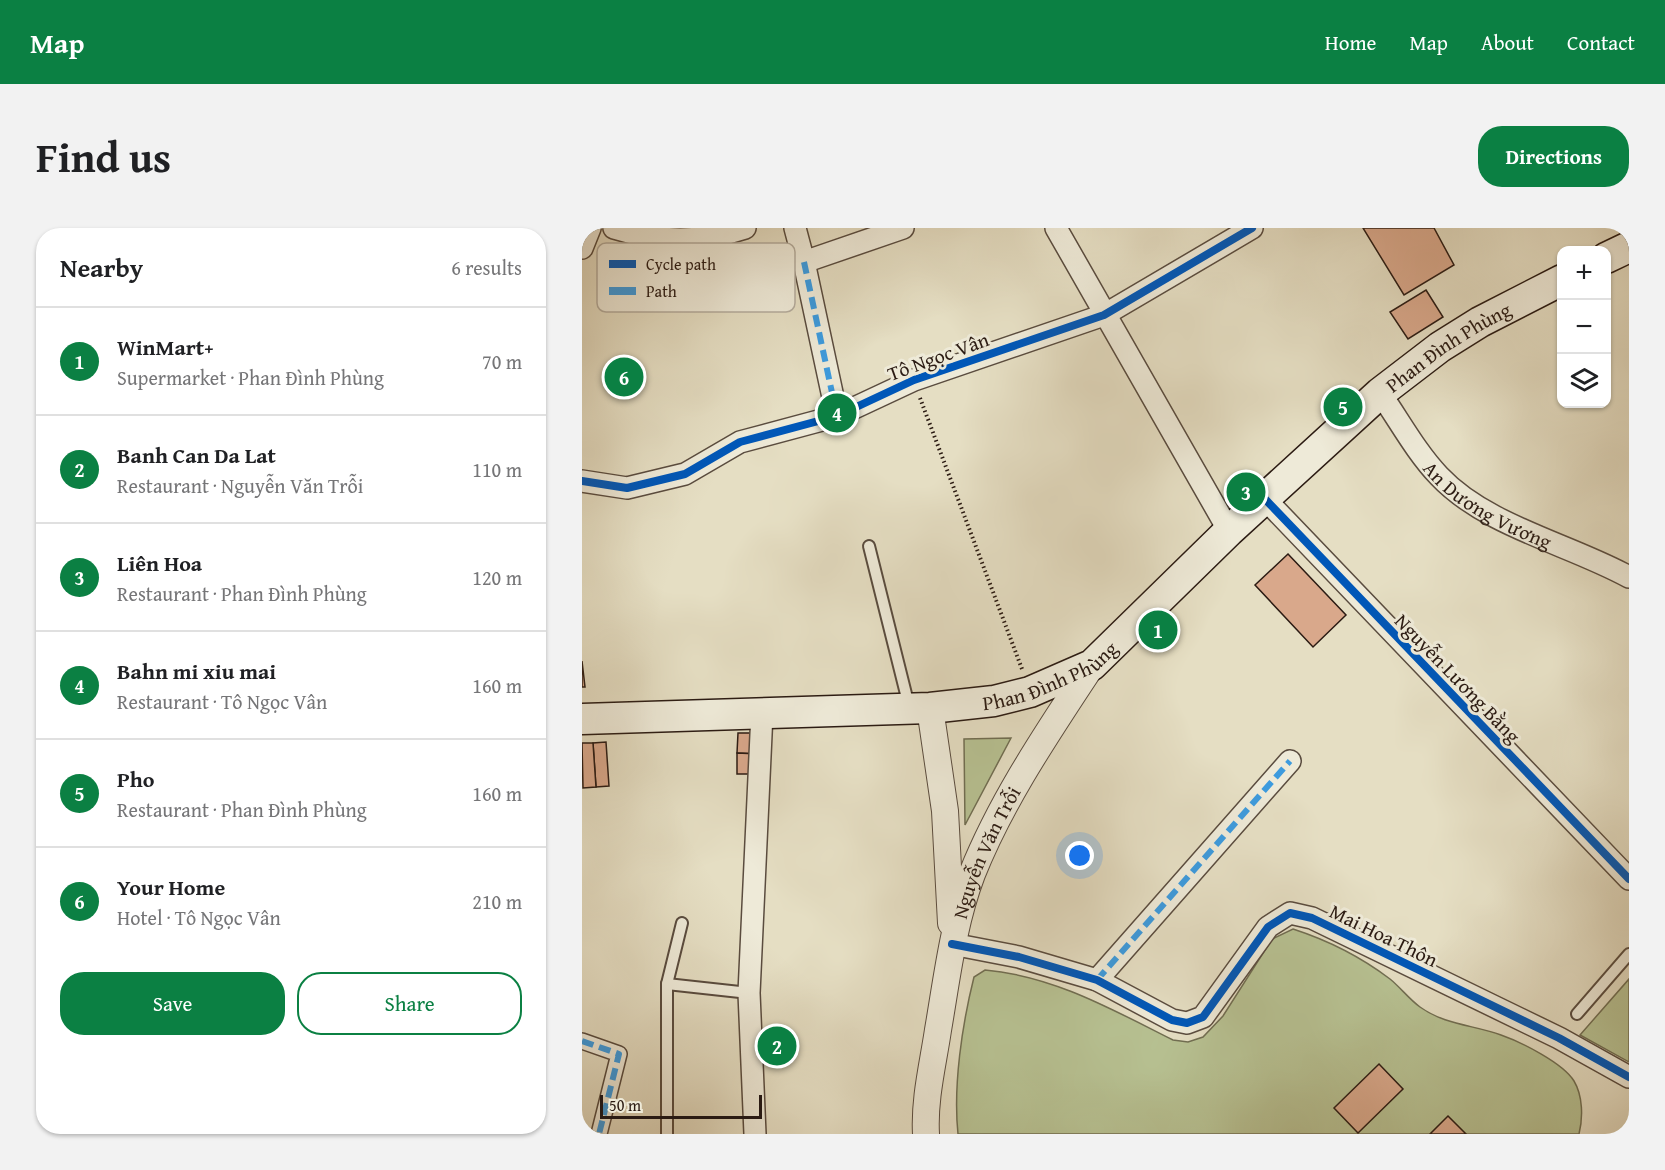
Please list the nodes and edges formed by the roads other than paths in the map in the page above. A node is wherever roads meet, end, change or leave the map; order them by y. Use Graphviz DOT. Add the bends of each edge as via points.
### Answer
graph roads {
  1 [pos="590,228"];
  2 [pos="614,228"];
  3 [pos="745,228"];
  4 [pos="795,228"];
  5 [pos="903,228"];
  6 [pos="1056,228"];
  7 [pos="1252,228"];
  8 [pos="1629,247"];
  9 [pos="582,248"];
  10 [pos="1611,256"];
  11 [pos="804,262"];
  12 [pos="1557,283"];
  13 [pos="1104,315"];
  14 [pos="1380,393"];
  15 [pos="837,416"];
  16 [pos="582,481"];
  17 [pos="1265,499"];
  18 [pos="1229,531"];
  19 [pos="869,546"];
  20 [pos="1629,577"];
  21 [pos="1092,665"];
  22 [pos="920,708"];
  23 [pos="762,713"];
  24 [pos="582,719"];
  25 [pos="1290,761"];
  26 [pos="1629,879"];
  27 [pos="682,923"];
  28 [pos="952,944"];
  29 [pos="1629,954"];
  30 [pos="1097,980"];
  31 [pos="667,984"];
  32 [pos="749,993"];
  33 [pos="1577,1014"];
  34 [pos="582,1041"];
  35 [pos="1629,1077"];
  36 [pos="599,1134"];
  37 [pos="668,1134"];
  38 [pos="755,1134"];
  39 [pos="926,1134"];
  1 -- 9 [label="street"];
  2 -- 3 [label="street" via="655,239 694,240"];
  4 -- 11 [label="street"];
  5 -- 11 [label="street"];
  6 -- 13 [label="street"];
  7 -- 13 [label="street, Tô Ngọc Vân"];
  8 -- 10 [label="main road"];
  11 -- 15 [label="street"];
  12 -- 14 [label="main road, Phan Đình Phùng" via="1480,322"];
  13 -- 15 [label="street, Tô Ngọc Vân" via="914,380"];
  13 -- 18 [label="street"];
  14 -- 17 [label="main road, Phan Đình Phùng"];
  14 -- 20 [label="street, An Dương Vương" via="1438,475 1458,493 1525,530"];
  15 -- 16 [label="street, Tô Ngọc Vân" via="740,442 685,474 627,489"];
  17 -- 18 [label="main road, Phan Đình Phùng"];
  17 -- 26 [label="street, Nguyễn Lương Bằng"];
  18 -- 21 [label="main road, Phan Đình Phùng"];
  19 -- 22 [label="lane"];
  21 -- 22 [label="main road, Phan Đình Phùng" via="1030,693"];
  21 -- 28 [label="street, Nguyễn Văn Trỗi" via="1035,752 990,834 972,876"];
  22 -- 23 [label="main road, Phan Đình Phùng"];
  22 -- 28 [label="street" via="945,811"];
  23 -- 24 [label="main road, Phan Đình Phùng"];
  23 -- 32 [label="street"];
  25 -- 30 [label="street"];
  27 -- 31 [label="lane"];
  28 -- 30 [label="street, Mai Hoa Thôn" via="1019,957"];
  28 -- 39 [label="street, Nguyễn Văn Trỗi" via="927,1100"];
  29 -- 33 [label="lane"];
  30 -- 35 [label="street, Mai Hoa Thôn" via="1172,1020 1187,1023 1203,1017 1268,927 1290,913 1312,918 1559,1038"];
  31 -- 32 [label="lane"];
  31 -- 37 [label="lane"];
  32 -- 38 [label="street"];
  34 -- 36 [label="street" via="619,1054"];
}
